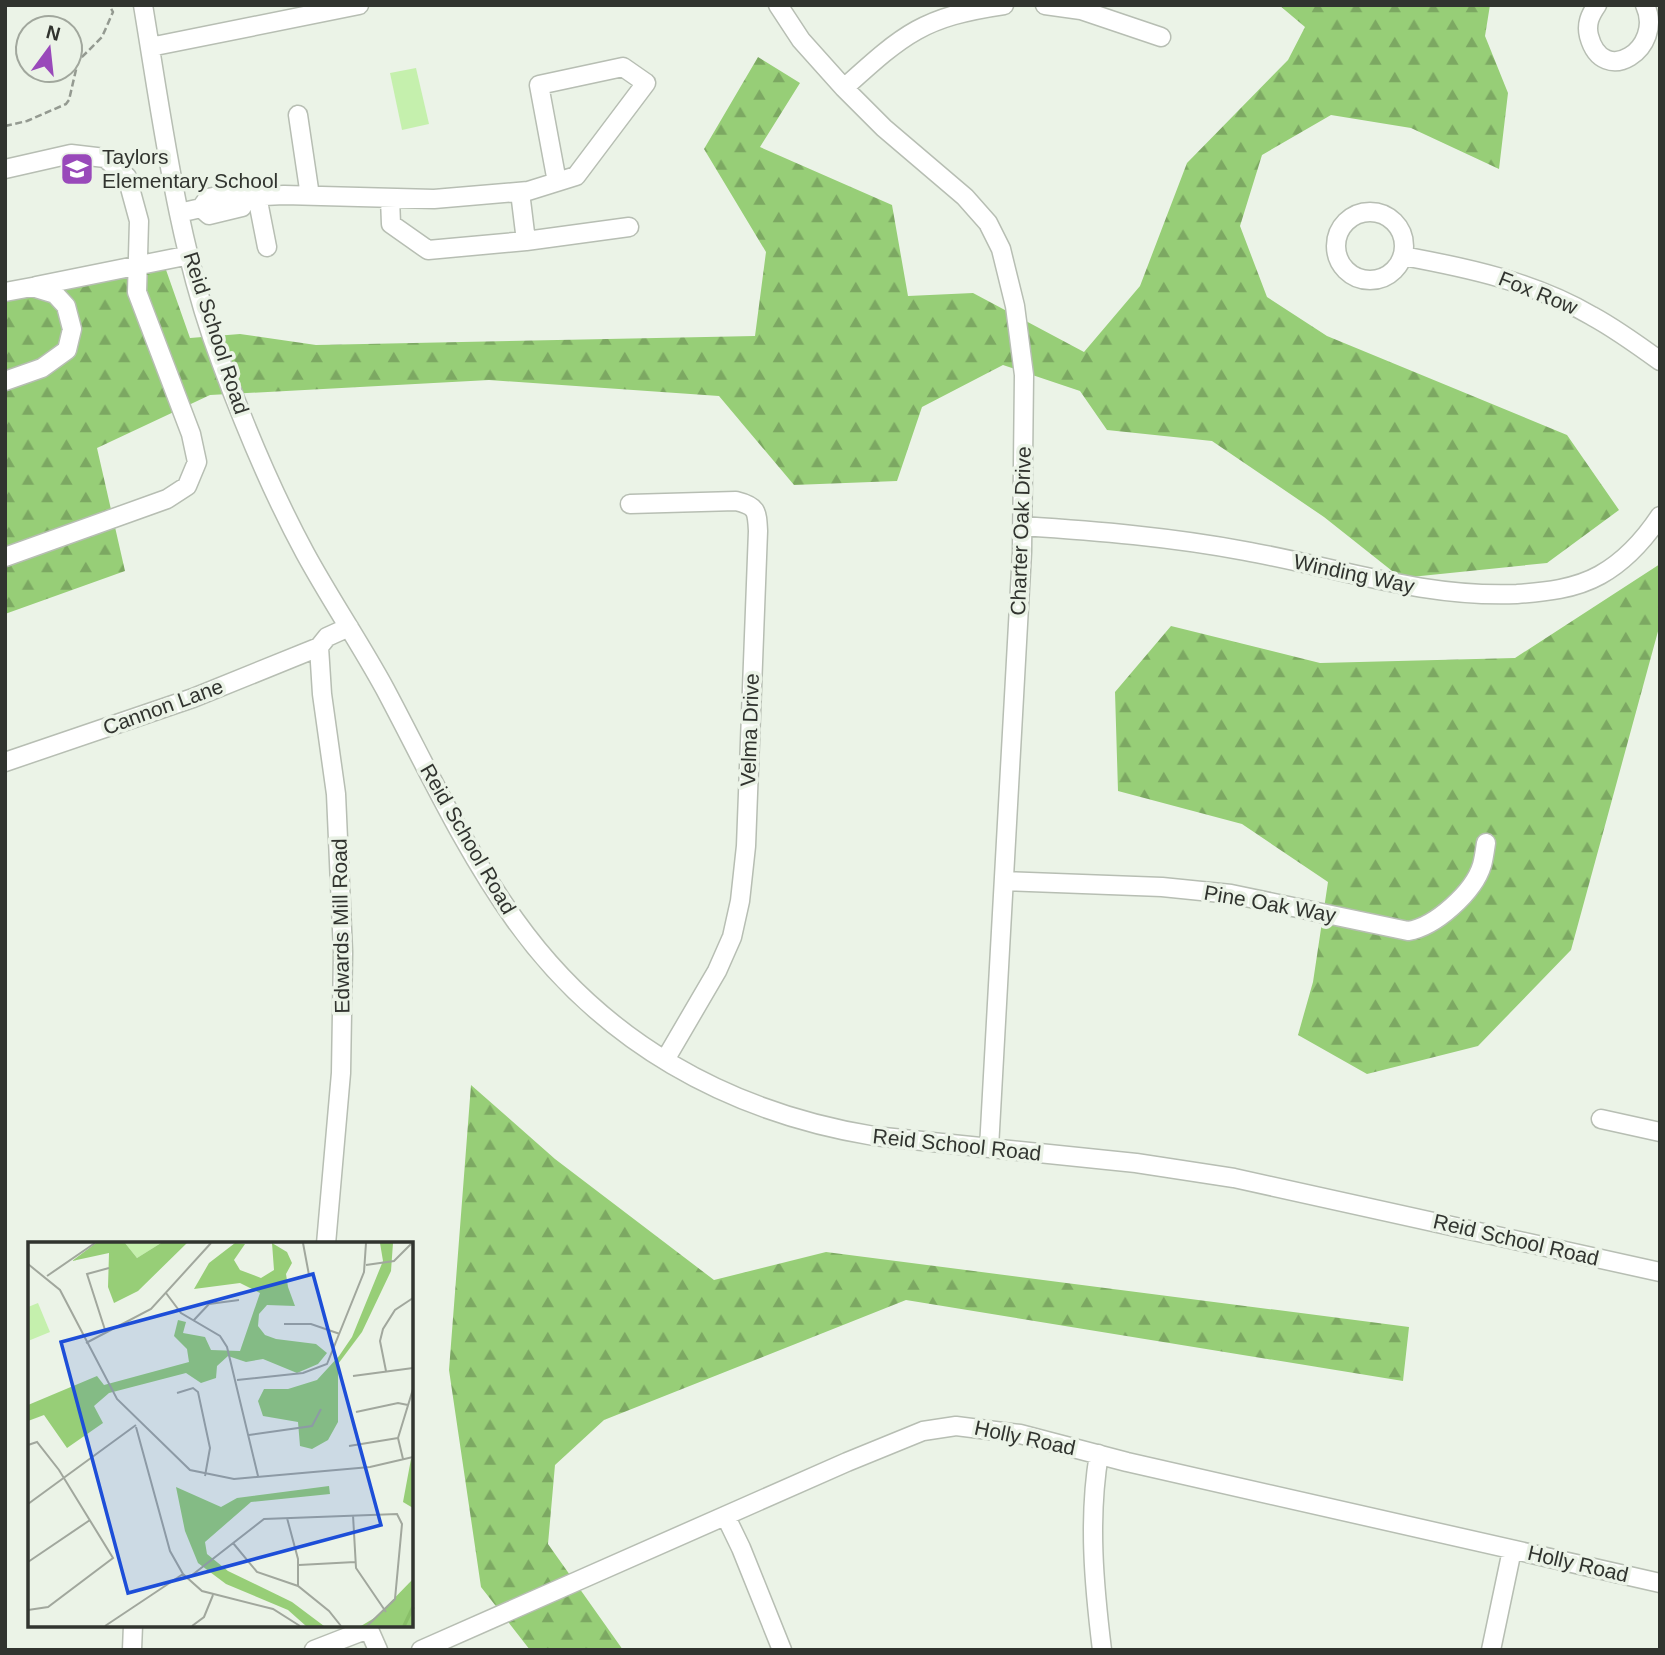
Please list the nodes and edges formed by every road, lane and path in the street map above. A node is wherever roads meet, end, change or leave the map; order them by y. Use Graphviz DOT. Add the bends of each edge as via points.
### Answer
graph roads {
  1 [pos="109,5"];
  2 [pos="143,5"];
  3 [pos="359,5"];
  4 [pos="778,5"];
  5 [pos="1004,5"];
  6 [pos="1045,5"];
  7 [pos="1597,5"];
  8 [pos="1645,5"];
  9 [pos="288,12"];
  10 [pos="1161,37"];
  11 [pos="150,47"];
  12 [pos="844,88"];
  13 [pos="298,115"];
  14 [pos="5,126"];
  15 [pos="5,169"];
  16 [pos="557,182"];
  17 [pos="520,192"];
  18 [pos="310,196"];
  19 [pos="252,197"];
  20 [pos="390,198"];
  21 [pos="179,213"];
  22 [pos="629,227"];
  23 [pos="526,241"];
  24 [pos="267,247"];
  25 [pos="190,256"];
  26 [pos="1403,256"];
  27 [pos="138,265"];
  28 [pos="32,287"];
  29 [pos="5,292"];
  30 [pos="1660,360"];
  31 [pos="5,381"];
  32 [pos="630,504"];
  33 [pos="1660,516"];
  34 [pos="1023,526"];
  35 [pos="5,556"];
  36 [pos="349,627"];
  37 [pos="319,647"];
  38 [pos="5,762"];
  39 [pos="1486,843"];
  40 [pos="1005,881"];
  41 [pos="665,1060"];
  42 [pos="1601,1119"];
  43 [pos="1660,1132"];
  44 [pos="989,1148"];
  45 [pos="327,1242"];
  46 [pos="1660,1272"];
  47 [pos="1099,1454"];
  48 [pos="726,1517"];
  49 [pos="1513,1550"];
  50 [pos="1660,1583"];
  51 [pos="133,1627"];
  52 [pos="367,1627"];
  53 [pos="132,1650"];
  54 [pos="314,1650"];
  55 [pos="378,1650"];
  56 [pos="421,1650"];
  57 [pos="782,1650"];
  58 [pos="1102,1650"];
  59 [pos="1491,1650"];
  1 -- 14 [label="path" via="113,12 107,28 78,61 66,104"];
  2 -- 11 [label="street, Reid School Road"];
  3 -- 9 [label="street"];
  4 -- 12 [label="street, Charter Oak Drive" via="801,40"];
  5 -- 12 [label="street" via="954,14 917,28"];
  6 -- 10 [label="street" via="1081,10"];
  7 -- 8 [label="street" via="1589,21 1590,40 1601,55 1619,62 1637,58 1651,45 1655,26"];
  9 -- 11 [label="street"];
  11 -- 21 [label="street, Reid School Road"];
  12 -- 34 [label="street, Charter Oak Drive" via="973,205 1001,249 1015,306 1024,375"];
  13 -- 18 [label="street"];
  15 -- 27 [label="street" via="71,154 105,158 127,177 139,220"];
  16 -- 16 [label="street" via="576,176 646,83 624,67 539,85"];
  16 -- 17 [label="street"];
  17 -- 20 [label="street"];
  17 -- 23 [label="street"];
  18 -- 19 [label="street"];
  18 -- 20 [label="street"];
  19 -- 21 [label="street" via="233,193 208,198 201,208"];
  19 -- 24 [label="street"];
  20 -- 23 [label="street" via="391,224 428,250"];
  21 -- 25 [label="street, Reid School Road"];
  22 -- 23 [label="street"];
  25 -- 27 [label="street"];
  25 -- 36 [label="street, Reid School Road" via="219,359 253,443 304,552"];
  26 -- 30 [label="street, Fox Row" via="1490,274 1540,291 1591,315"];
  27 -- 28 [label="street"];
  27 -- 35 [label="street" via="136,292 191,434 197,462 187,486 167,499"];
  28 -- 29 [label="street"];
  28 -- 31 [label="street" via="55,294 66,306 72,329 68,350 42,368"];
  32 -- 41 [label="street, Velma Drive" via="736,501 755,509 758,531 740,901 732,937 717,971"];
  33 -- 34 [label="street, Winding Way" via="1634,549 1598,576 1557,590 1499,595 1391,584 1199,542"];
  34 -- 40 [label="street, Charter Oak Drive"];
  36 -- 37 [label="street" via="327,637"];
  36 -- 41 [label="street, Reid School Road" via="481,868 515,921 584,999 632,1040"];
  37 -- 38 [label="street, Cannon Lane" via="192,698"];
  37 -- 45 [label="street, Edwards Mill Road" via="336,794 343,952 341,1073"];
  39 -- 40 [label="street, Pine Oak Way" via="1482,866 1470,887 1437,920 1408,931 1231,894"];
  40 -- 44 [label="street, Charter Oak Drive"];
  41 -- 44 [label="street, Reid School Road" via="726,1094 802,1122 874,1136"];
  42 -- 43 [label="street"];
  44 -- 46 [label="street, Reid School Road" via="1234,1178"];
  47 -- 48 [label="street, Holly Road" via="1020,1434 970,1426 940,1427 847,1462"];
  47 -- 49 [label="street, Holly Road"];
  47 -- 58 [label="street" via="1093,1523"];
  48 -- 56 [label="street, Holly Road"];
  48 -- 57 [label="street"];
  49 -- 50 [label="street, Holly Road"];
  49 -- 59 [label="street"];
  51 -- 53 [label="street"];
  52 -- 54 [label="street"];
  52 -- 55 [label="street"];
}
